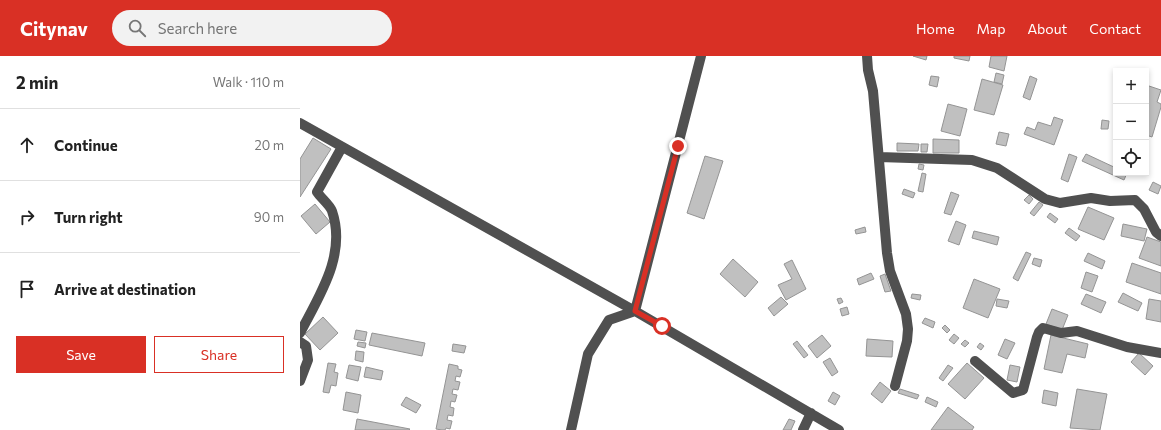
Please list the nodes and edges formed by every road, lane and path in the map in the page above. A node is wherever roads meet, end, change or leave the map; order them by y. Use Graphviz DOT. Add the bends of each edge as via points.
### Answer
graph roads {
  1 [pos="701,56"];
  2 [pos="867,56"];
  3 [pos="300,123"];
  4 [pos="342,147"];
  5 [pos="879,157"];
  6 [pos="1161,236"];
  7 [pos="635,311"];
  8 [pos="300,333"];
  9 [pos="300,342"];
  10 [pos="1161,353"];
  11 [pos="975,361"];
  12 [pos="300,381"];
  13 [pos="895,386"];
  14 [pos="811,414"];
  15 [pos="571,430"];
  16 [pos="803,430"];
  17 [pos="840,430"];
  1 -- 7 [label="street"];
  2 -- 5 [label="street"];
  3 -- 4 [label="street"];
  4 -- 7 [label="street"];
  4 -- 8 [label="street" via="317,192 332,210 337,244 330,274"];
  5 -- 6 [label="street" via="972,160 997,168 1045,198 1060,203 1091,198 1110,201 1135,200 1144,209 1156,232"];
  5 -- 13 [label="street" via="890,271 907,319 908,329"];
  7 -- 14 [label="street"];
  7 -- 15 [label="street" via="609,320 588,354"];
  9 -- 12 [label="street" via="306,346 308,360"];
  10 -- 11 [label="street" via="1077,331 1061,333 1043,328 1037,337 1022,390 1013,393"];
  14 -- 16 [label="street"];
  14 -- 17 [label="street"];
}
